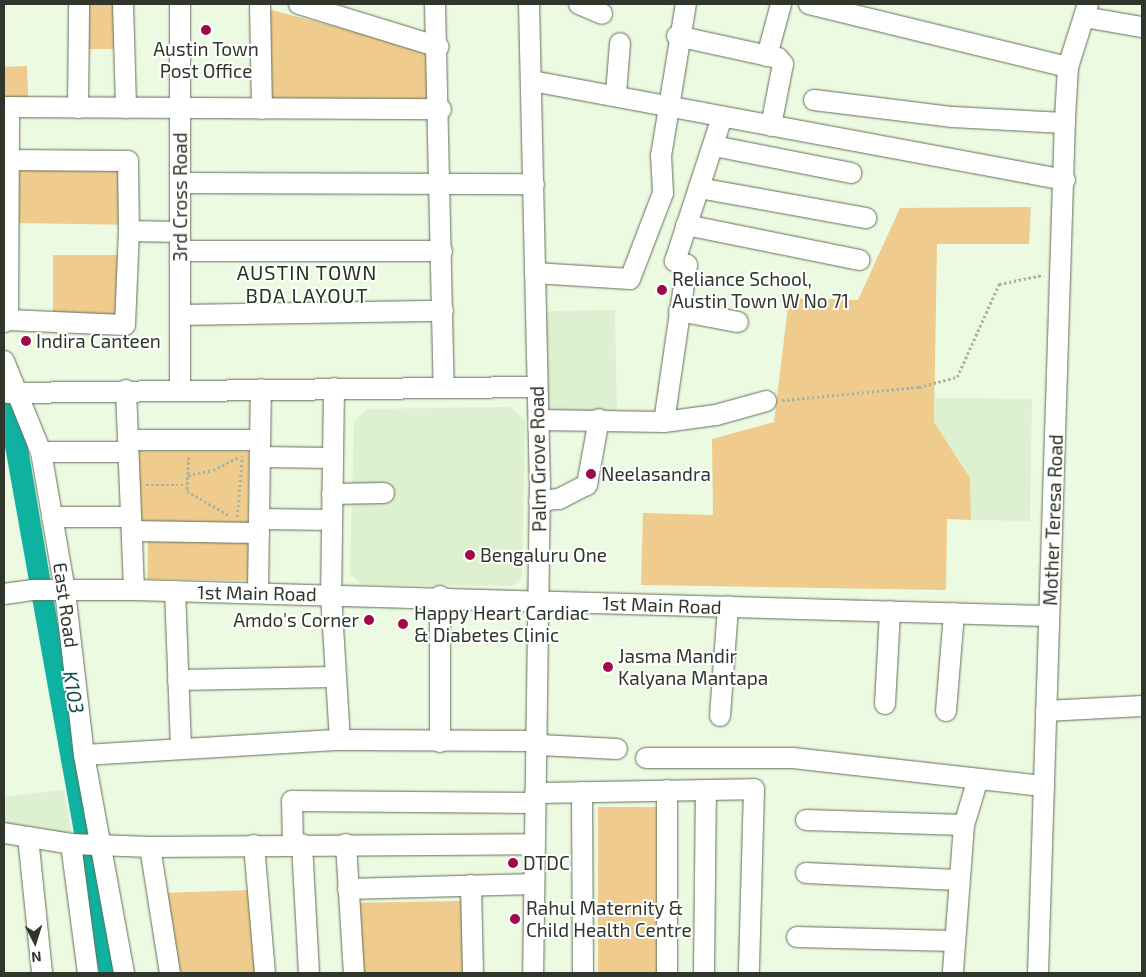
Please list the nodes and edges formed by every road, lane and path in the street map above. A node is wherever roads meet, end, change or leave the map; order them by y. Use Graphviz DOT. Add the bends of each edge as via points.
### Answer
graph roads {
  1 [pos="79,4"];
  2 [pos="123,4"];
  3 [pos="180,4"];
  4 [pos="260,4"];
  5 [pos="299,4"];
  6 [pos="435,4"];
  7 [pos="530,4"];
  8 [pos="579,4"];
  9 [pos="686,4"];
  10 [pos="780,4"];
  11 [pos="809,4"];
  12 [pos="842,8"];
  13 [pos="1086,10"];
  14 [pos="602,14"];
  15 [pos="1142,27"];
  16 [pos="678,36"];
  17 [pos="620,43"];
  18 [pos="439,46"];
  19 [pos="767,56"];
  20 [pos="1068,67"];
  21 [pos="532,81"];
  22 [pos="616,94"];
  23 [pos="814,100"];
  24 [pos="6,107"];
  25 [pos="78,108"];
  26 [pos="126,108"];
  27 [pos="180,108"];
  28 [pos="262,108"];
  29 [pos="668,108"];
  30 [pos="441,109"];
  31 [pos="722,117"];
  32 [pos="1065,123"];
  33 [pos="771,126"];
  34 [pos="714,146"];
  35 [pos="8,160"];
  36 [pos="851,173"];
  37 [pos="1065,180"];
  38 [pos="180,182"];
  39 [pos="441,182"];
  40 [pos="534,184"];
  41 [pos="699,188"];
  42 [pos="866,218"];
  43 [pos="686,225"];
  44 [pos="129,231"];
  45 [pos="180,241"];
  46 [pos="442,250"];
  47 [pos="859,260"];
  48 [pos="535,273"];
  49 [pos="1061,274"];
  50 [pos="443,311"];
  51 [pos="679,311"];
  52 [pos="180,315"];
  53 [pos="6,321"];
  54 [pos="738,322"];
  55 [pos="4,361"];
  56 [pos="444,387"];
  57 [pos="537,387"];
  58 [pos="334,388"];
  59 [pos="261,389"];
  60 [pos="126,390"];
  61 [pos="180,390"];
  62 [pos="9,393"];
  63 [pos="766,401"];
  64 [pos="599,419"];
  65 [pos="539,420"];
  66 [pos="664,422"];
  67 [pos="128,446"];
  68 [pos="255,448"];
  69 [pos="189,450"];
  70 [pos="41,452"];
  71 [pos="224,454"];
  72 [pos="333,458"];
  73 [pos="188,475"];
  74 [pos="140,484"];
  75 [pos="188,485"];
  76 [pos="384,493"];
  77 [pos="332,494"];
  78 [pos="540,501"];
  79 [pos="52,517"];
  80 [pos="332,520"];
  81 [pos="131,524"];
  82 [pos="259,526"];
  83 [pos="49,590"];
  84 [pos="134,590"];
  85 [pos="175,591"];
  86 [pos="258,592"];
  87 [pos="4,594"];
  88 [pos="331,594"];
  89 [pos="440,596"];
  90 [pos="539,601"];
  91 [pos="728,606"];
  92 [pos="890,611"];
  93 [pos="954,613"];
  94 [pos="1049,616"];
  95 [pos="336,677"];
  96 [pos="178,680"];
  97 [pos="885,704"];
  98 [pos="1142,706"];
  99 [pos="946,711"];
  100 [pos="1046,711"];
  101 [pos="720,716"];
  102 [pos="340,740"];
  103 [pos="440,742"];
  104 [pos="539,743"];
  105 [pos="181,749"];
  106 [pos="617,749"];
  107 [pos="84,755"];
  108 [pos="646,758"];
  109 [pos="978,779"];
  110 [pos="1044,786"];
  111 [pos="667,790"];
  112 [pos="706,790"];
  113 [pos="582,792"];
  114 [pos="534,798"];
  115 [pos="806,820"];
  116 [pos="964,825"];
  117 [pos="4,833"];
  118 [pos="28,837"];
  119 [pos="73,844"];
  120 [pos="297,844"];
  121 [pos="346,844"];
  122 [pos="534,844"];
  123 [pos="99,845"];
  124 [pos="254,845"];
  125 [pos="150,847"];
  126 [pos="806,873"];
  127 [pos="957,880"];
  128 [pos="534,884"];
  129 [pos="471,885"];
  130 [pos="348,889"];
  131 [pos="797,937"];
  132 [pos="953,941"];
  133 [pos="42,973"];
  134 [pos="88,973"];
  135 [pos="124,973"];
  136 [pos="170,973"];
  137 [pos="265,973"];
  138 [pos="309,973"];
  139 [pos="354,973"];
  140 [pos="473,973"];
  141 [pos="533,973"];
  142 [pos="583,973"];
  143 [pos="666,973"];
  144 [pos="704,973"];
  145 [pos="749,973"];
  146 [pos="953,973"];
  147 [pos="1038,973"];
  1 -- 25 [label="street"];
  2 -- 26 [label="street"];
  3 -- 27 [label="street, 3rd Cross Road"];
  4 -- 28 [label="street"];
  5 -- 18 [label="street"];
  6 -- 18 [label="street"];
  7 -- 21 [label="street, Palm Grove Road"];
  8 -- 14 [label="street"];
  9 -- 16 [label="street"];
  10 -- 19 [label="street"];
  11 -- 12 [label="street"];
  12 -- 20 [label="street"];
  13 -- 15 [label="street"];
  13 -- 20 [label="street, Mother Teresa Road"];
  16 -- 19 [label="street"];
  16 -- 29 [label="street"];
  17 -- 22 [label="street"];
  18 -- 30 [label="street"];
  19 -- 33 [label="street" via="783,64"];
  20 -- 32 [label="street, Mother Teresa Road"];
  21 -- 22 [label="street"];
  21 -- 40 [label="street, Palm Grove Road"];
  22 -- 29 [label="street"];
  23 -- 32 [label="street" via="953,117"];
  24 -- 25 [label="street"];
  24 -- 35 [label="street"];
  25 -- 26 [label="street"];
  26 -- 27 [label="street"];
  27 -- 28 [label="street"];
  27 -- 38 [label="street, 3rd Cross Road"];
  28 -- 30 [label="street"];
  29 -- 31 [label="street"];
  29 -- 48 [label="street" via="659,177 663,193 630,279"];
  30 -- 39 [label="street"];
  31 -- 33 [label="street"];
  31 -- 34 [label="street"];
  32 -- 37 [label="street, Mother Teresa Road"];
  33 -- 37 [label="street"];
  34 -- 36 [label="street"];
  34 -- 41 [label="street"];
  35 -- 44 [label="street" via="128,161"];
  35 -- 53 [label="street"];
  37 -- 49 [label="street, Mother Teresa Road"];
  38 -- 39 [label="street"];
  38 -- 45 [label="street, 3rd Cross Road"];
  39 -- 40 [label="street"];
  39 -- 46 [label="street"];
  40 -- 48 [label="street, Palm Grove Road"];
  41 -- 42 [label="street"];
  41 -- 43 [label="street"];
  43 -- 47 [label="street"];
  43 -- 51 [label="street" via="674,261 687,266"];
  44 -- 45 [label="street"];
  44 -- 53 [label="street" via="125,325"];
  45 -- 46 [label="street"];
  45 -- 52 [label="street, 3rd Cross Road"];
  46 -- 50 [label="street"];
  48 -- 57 [label="street, Palm Grove Road"];
  49 -- 63 [label="path" via="1022,276 999,284 957,377 919,388"];
  49 -- 94 [label="street, Mother Teresa Road"];
  50 -- 52 [label="street"];
  50 -- 56 [label="street"];
  51 -- 54 [label="street"];
  51 -- 66 [label="street"];
  52 -- 61 [label="street, 3rd Cross Road"];
  55 -- 62 [label="street, East Road"];
  56 -- 57 [label="street"];
  56 -- 58 [label="street"];
  57 -- 65 [label="street, Palm Grove Road"];
  58 -- 59 [label="street"];
  58 -- 72 [label="street"];
  59 -- 61 [label="street"];
  59 -- 68 [label="street"];
  60 -- 61 [label="street"];
  60 -- 62 [label="street"];
  60 -- 67 [label="street"];
  62 -- 70 [label="street, East Road"];
  63 -- 66 [label="street" via="716,416"];
  64 -- 65 [label="street"];
  64 -- 66 [label="street"];
  64 -- 78 [label="street" via="587,485 559,499"];
  65 -- 78 [label="street, Palm Grove Road"];
  67 -- 69 [label="street"];
  67 -- 70 [label="street"];
  67 -- 81 [label="street"];
  68 -- 69 [label="street"];
  68 -- 71 [label="path"];
  68 -- 72 [label="street"];
  68 -- 73 [label="path" via="213,470"];
  68 -- 75 [label="path" via="237,524 212,502 187,491"];
  68 -- 82 [label="street"];
  69 -- 73 [label="path"];
  70 -- 79 [label="street, East Road"];
  72 -- 77 [label="street"];
  73 -- 75 [label="path"];
  74 -- 75 [label="path"];
  76 -- 77 [label="street"];
  77 -- 80 [label="street"];
  78 -- 90 [label="street, Palm Grove Road"];
  79 -- 81 [label="street"];
  79 -- 83 [label="street, East Road"];
  80 -- 82 [label="street"];
  80 -- 88 [label="street"];
  81 -- 82 [label="street"];
  81 -- 84 [label="street"];
  82 -- 86 [label="street"];
  83 -- 84 [label="street, 1st Main Road"];
  83 -- 87 [label="street, 1st Main Road"];
  83 -- 107 [label="street, East Road"];
  84 -- 85 [label="street, 1st Main Road"];
  85 -- 86 [label="street, 1st Main Road"];
  85 -- 96 [label="street"];
  86 -- 88 [label="street, 1st Main Road"];
  88 -- 89 [label="street, 1st Main Road"];
  88 -- 95 [label="street"];
  89 -- 90 [label="street, 1st Main Road"];
  89 -- 103 [label="street"];
  90 -- 91 [label="street, 1st Main Road"];
  90 -- 104 [label="street, Palm Grove Road"];
  91 -- 92 [label="street, 1st Main Road"];
  91 -- 101 [label="street"];
  92 -- 93 [label="street, 1st Main Road"];
  92 -- 97 [label="street"];
  93 -- 94 [label="street, 1st Main Road"];
  93 -- 99 [label="street"];
  94 -- 100 [label="street, Mother Teresa Road"];
  95 -- 96 [label="street"];
  95 -- 102 [label="street"];
  96 -- 105 [label="street"];
  98 -- 100 [label="street"];
  100 -- 110 [label="street, Mother Teresa Road"];
  102 -- 103 [label="street"];
  102 -- 105 [label="street"];
  103 -- 104 [label="street"];
  104 -- 106 [label="street"];
  104 -- 114 [label="street, Palm Grove Road"];
  105 -- 107 [label="street"];
  107 -- 123 [label="street, East Road"];
  108 -- 109 [label="street" via="793,758"];
  109 -- 110 [label="street"];
  109 -- 116 [label="street"];
  110 -- 147 [label="street, Mother Teresa Road"];
  111 -- 112 [label="street"];
  111 -- 113 [label="street"];
  111 -- 143 [label="street"];
  112 -- 144 [label="street"];
  112 -- 145 [label="street" via="754,789"];
  113 -- 114 [label="street"];
  113 -- 142 [label="street"];
  114 -- 120 [label="street" via="292,800"];
  114 -- 122 [label="street, Palm Grove Road"];
  115 -- 116 [label="street"];
  116 -- 127 [label="street"];
  117 -- 118 [label="street"];
  118 -- 119 [label="street"];
  118 -- 133 [label="street"];
  119 -- 123 [label="street"];
  119 -- 134 [label="street"];
  120 -- 121 [label="street"];
  120 -- 124 [label="street"];
  120 -- 138 [label="street"];
  121 -- 122 [label="street"];
  121 -- 130 [label="street"];
  122 -- 128 [label="street, Palm Grove Road"];
  123 -- 125 [label="street"];
  123 -- 135 [label="street, East Road"];
  124 -- 125 [label="street"];
  124 -- 137 [label="street"];
  125 -- 136 [label="street"];
  126 -- 127 [label="street"];
  127 -- 132 [label="street"];
  128 -- 129 [label="street"];
  128 -- 141 [label="street, Palm Grove Road"];
  129 -- 130 [label="street"];
  129 -- 140 [label="street"];
  130 -- 139 [label="street"];
  131 -- 132 [label="street"];
  132 -- 146 [label="street"];
}
